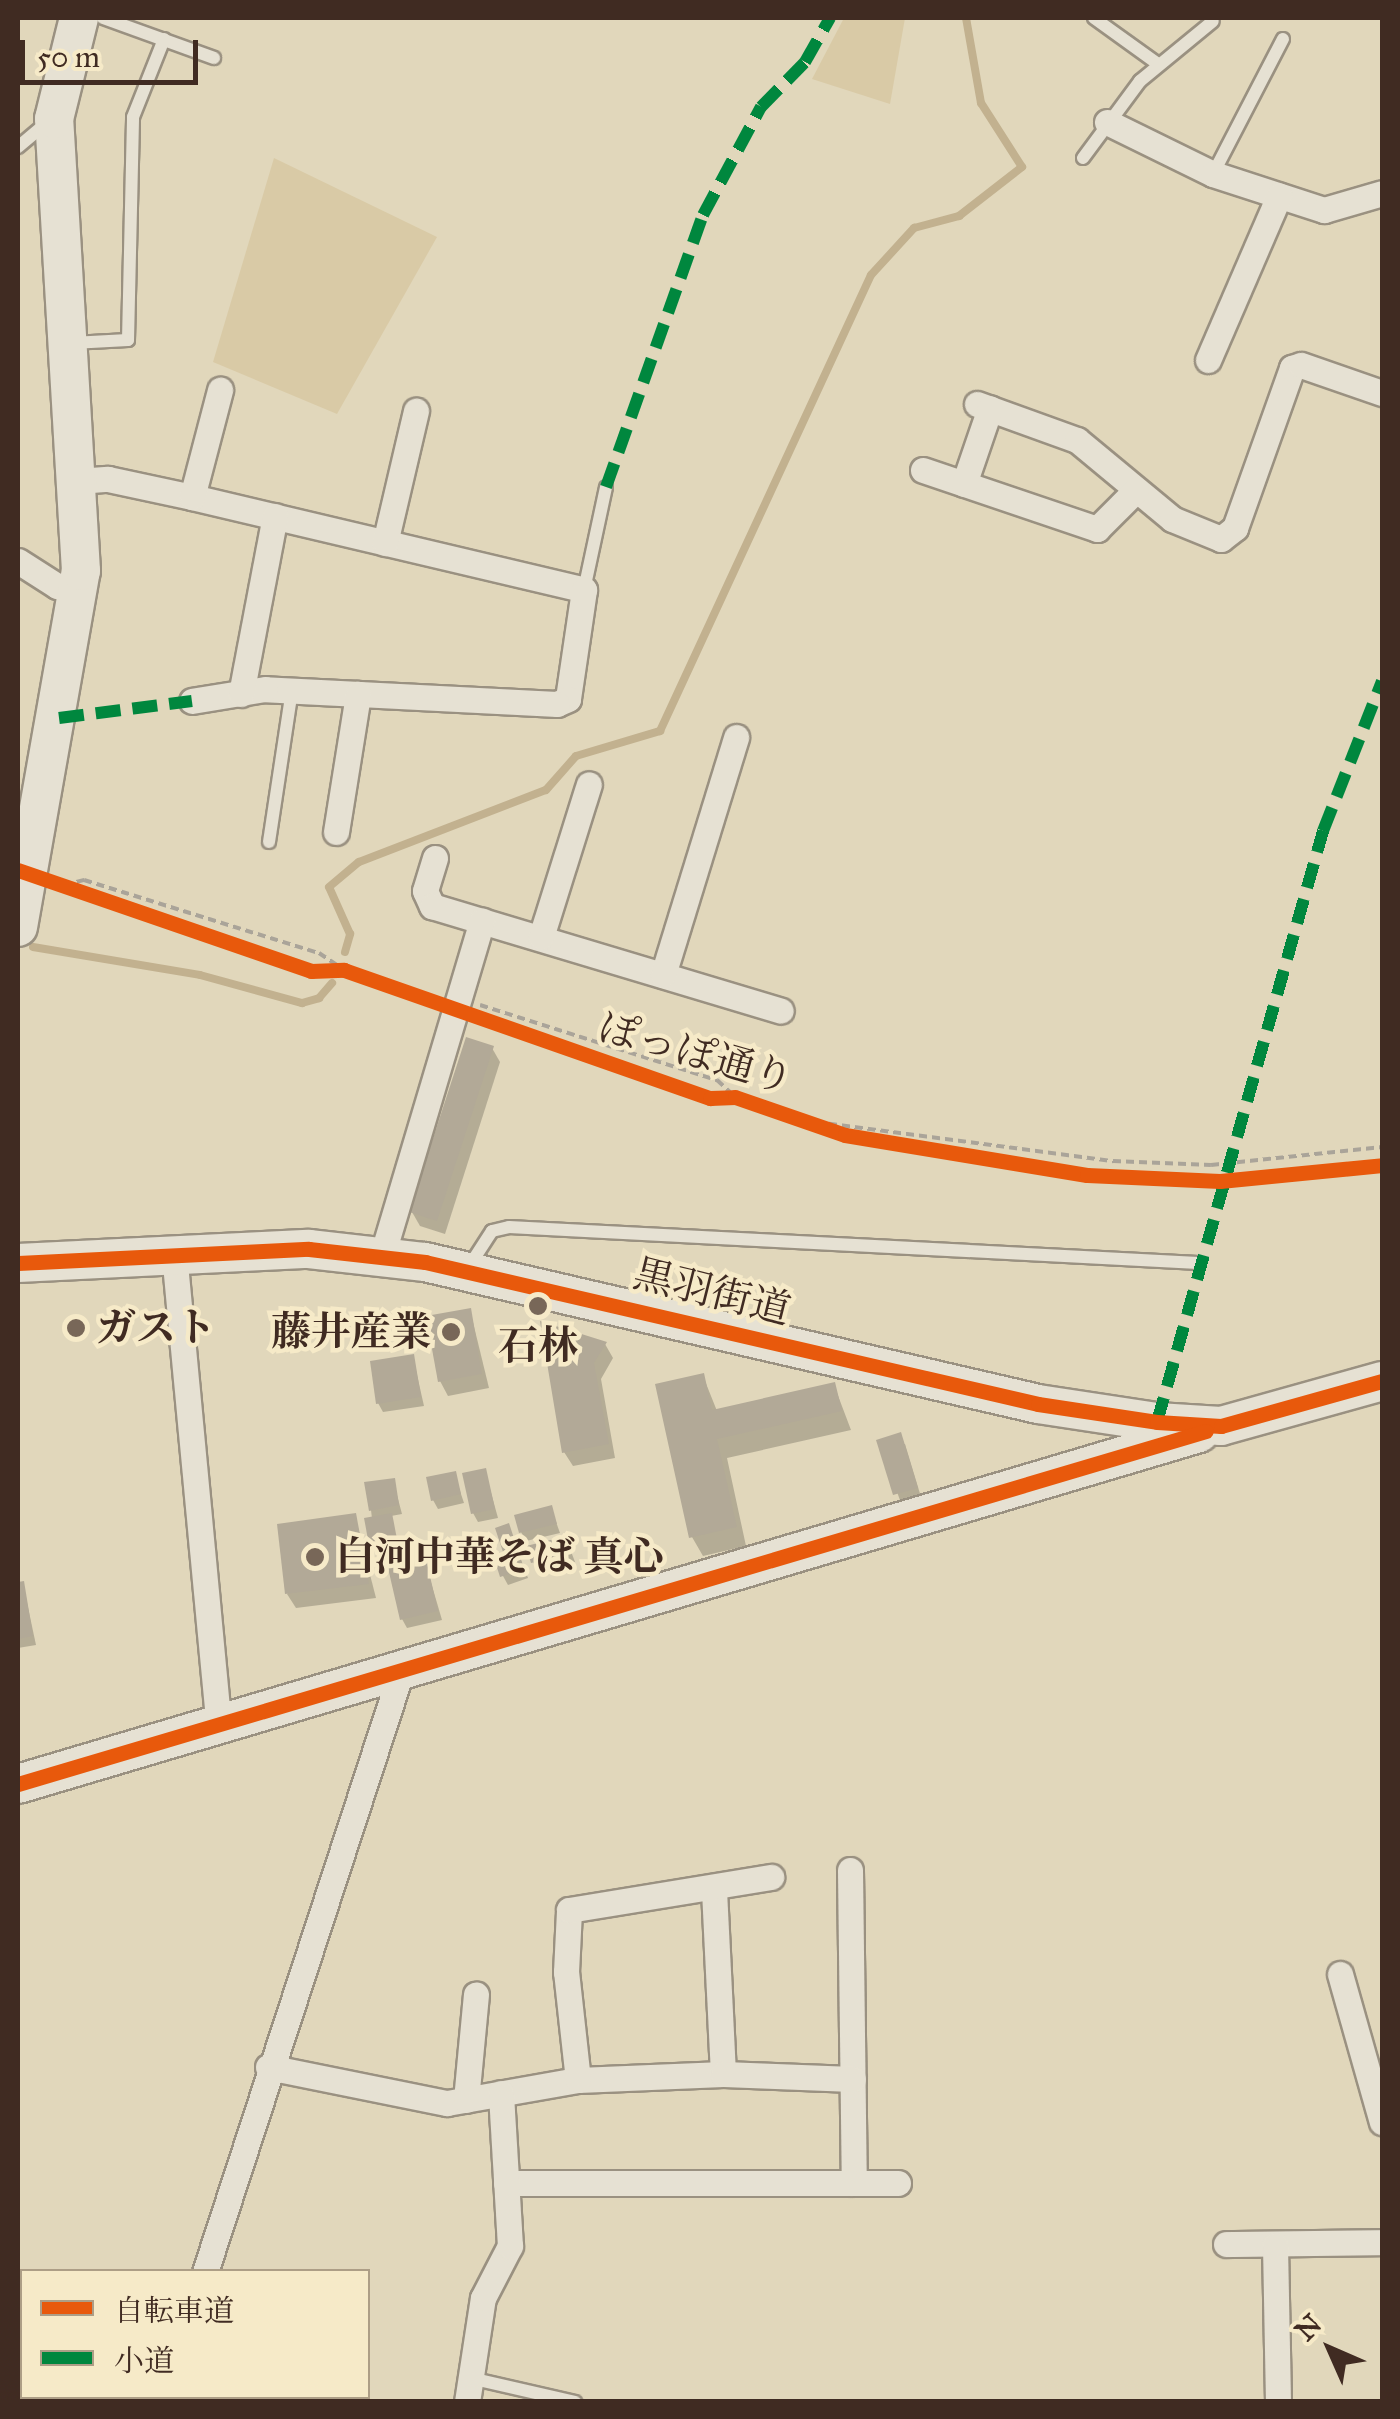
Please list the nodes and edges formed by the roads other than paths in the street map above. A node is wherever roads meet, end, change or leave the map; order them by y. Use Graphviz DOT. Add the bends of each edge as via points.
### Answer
graph roads {
  1 [pos="80,18"];
  2 [pos="103,18"];
  3 [pos="1094,18"];
  4 [pos="1213,21"];
  5 [pos="1283,39"];
  6 [pos="164,40"];
  7 [pos="214,58"];
  8 [pos="1158,64"];
  9 [pos="54,120"];
  10 [pos="1107,122"];
  11 [pos="18,146"];
  12 [pos="1083,158"];
  13 [pos="1213,174"];
  14 [pos="1382,193"];
  15 [pos="1279,196"];
  16 [pos="68,343"];
  17 [pos="1208,360"];
  18 [pos="220,390"];
  19 [pos="1382,393"];
  20 [pos="416,411"];
  21 [pos="923,470"];
  22 [pos="77,481"];
  23 [pos="964,484"];
  24 [pos="606,487"];
  25 [pos="1136,490"];
  26 [pos="192,497"];
  27 [pos="274,516"];
  28 [pos="385,542"];
  29 [pos="18,561"];
  30 [pos="79,589"];
  31 [pos="584,590"];
  32 [pos="292,690"];
  33 [pos="241,694"];
  34 [pos="358,694"];
  35 [pos="192,701"];
  36 [pos="736,736"];
  37 [pos="589,784"];
  38 [pos="336,832"];
  39 [pos="270,842"];
  40 [pos="435,858"];
  41 [pos="482,921"];
  42 [pos="18,927"];
  43 [pos="542,937"];
  44 [pos="662,975"];
  45 [pos="781,1011"];
  46 [pos="174,1253"];
  47 [pos="382,1256"];
  48 [pos="18,1263"];
  49 [pos="1198,1263"];
  50 [pos="468,1268"];
  51 [pos="1382,1381"];
  52 [pos="1221,1426"];
  53 [pos="402,1669"];
  54 [pos="219,1727"];
  55 [pos="18,1784"];
  56 [pos="850,1870"];
  57 [pos="771,1877"];
  58 [pos="714,1889"];
  59 [pos="1340,1974"];
  60 [pos="476,1994"];
  61 [pos="268,2067"];
  62 [pos="723,2074"];
  63 [pos="853,2079"];
  64 [pos="578,2080"];
  65 [pos="501,2094"];
  66 [pos="466,2100"];
  67 [pos="1382,2122"];
  68 [pos="854,2183"];
  69 [pos="898,2183"];
  70 [pos="506,2184"];
  71 [pos="1382,2242"];
  72 [pos="1226,2244"];
  73 [pos="1275,2245"];
  74 [pos="206,2269"];
  75 [pos="469,2390"];
  76 [pos="575,2402"];
  77 [pos="1278,2402"];
  1 -- 9 [label="street"];
  2 -- 6 [label="lane"];
  3 -- 8 [label="lane"];
  4 -- 8 [label="lane"];
  5 -- 13 [label="lane"];
  6 -- 7 [label="lane"];
  6 -- 16 [label="lane" via="133,117 128,340"];
  8 -- 10 [label="lane"];
  9 -- 11 [label="lane"];
  9 -- 16 [label="street"];
  10 -- 12 [label="lane"];
  10 -- 13 [label="street"];
  13 -- 15 [label="street"];
  14 -- 15 [label="street" via="1324,210"];
  15 -- 17 [label="street"];
  16 -- 22 [label="street"];
  18 -- 26 [label="street"];
  19 -- 25 [label="street" via="1292,368 1228,536 1209,536 1172,519"];
  20 -- 28 [label="street"];
  21 -- 23 [label="street"];
  22 -- 26 [label="street" via="108,480"];
  22 -- 30 [label="street"];
  23 -- 25 [label="street" via="1097,529"];
  23 -- 25 [label="street" via="984,406 1077,440"];
  24 -- 31 [label="lane"];
  26 -- 27 [label="street"];
  27 -- 28 [label="street"];
  27 -- 33 [label="street"];
  28 -- 31 [label="street"];
  29 -- 30 [label="street" via="58,586"];
  30 -- 42 [label="street"];
  31 -- 34 [label="street" via="568,699 557,704"];
  32 -- 33 [label="street"];
  32 -- 34 [label="street"];
  32 -- 39 [label="lane"];
  33 -- 35 [label="street"];
  34 -- 38 [label="street"];
  36 -- 44 [label="street"];
  37 -- 43 [label="street"];
  40 -- 41 [label="street" via="427,900"];
  41 -- 43 [label="street"];
  41 -- 47 [label="street" via="462,1008"];
  43 -- 44 [label="street"];
  44 -- 45 [label="street"];
  46 -- 47 [label="street, 黒羽街道" via="309,1249"];
  46 -- 48 [label="street, 黒羽街道"];
  46 -- 54 [label="street"];
  47 -- 50 [label="street, 黒羽街道"];
  49 -- 50 [label="lane" via="509,1227 492,1231"];
  50 -- 52 [label="street, 黒羽街道" via="1038,1404"];
  51 -- 52 [label="street, 黒羽街道"];
  52 -- 53 [label="street"];
  53 -- 54 [label="street"];
  53 -- 61 [label="street"];
  54 -- 55 [label="street"];
  56 -- 63 [label="street"];
  57 -- 58 [label="street"];
  58 -- 62 [label="street"];
  58 -- 64 [label="street" via="569,1910 566,1972"];
  59 -- 67 [label="street"];
  60 -- 66 [label="street"];
  61 -- 66 [label="street" via="447,2103"];
  61 -- 74 [label="street"];
  62 -- 63 [label="street"];
  62 -- 64 [label="street"];
  63 -- 68 [label="street"];
  64 -- 65 [label="street"];
  65 -- 66 [label="street"];
  65 -- 70 [label="street"];
  68 -- 69 [label="street"];
  68 -- 70 [label="street"];
  70 -- 75 [label="street" via="510,2246 483,2298"];
  71 -- 73 [label="street"];
  72 -- 73 [label="street"];
  73 -- 77 [label="street"];
  75 -- 76 [label="lane"];
}
